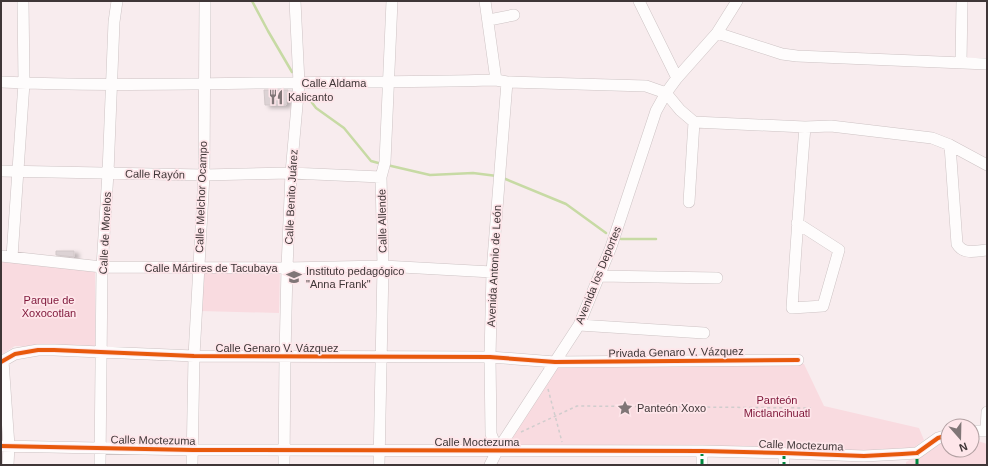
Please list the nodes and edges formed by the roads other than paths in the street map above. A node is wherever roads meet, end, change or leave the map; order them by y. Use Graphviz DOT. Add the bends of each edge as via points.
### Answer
graph roads {
  1 [pos="23,1"];
  2 [pos="117,1"];
  3 [pos="205,1"];
  4 [pos="294,1"];
  5 [pos="392,1"];
  6 [pos="485,1"];
  7 [pos="639,1"];
  8 [pos="737,1"];
  9 [pos="962,1"];
  10 [pos="514,15"];
  11 [pos="489,20"];
  12 [pos="717,33"];
  13 [pos="961,63"];
  14 [pos="987,64"];
  15 [pos="677,78"];
  16 [pos="502,81"];
  17 [pos="1,82"];
  18 [pos="389,82"];
  19 [pos="24,83"];
  20 [pos="299,83"];
  21 [pos="111,84"];
  22 [pos="204,84"];
  23 [pos="666,92"];
  24 [pos="694,122"];
  25 [pos="806,127"];
  26 [pos="950,145"];
  27 [pos="987,165"];
  28 [pos="383,170"];
  29 [pos="1,171"];
  30 [pos="18,171"];
  31 [pos="108,173"];
  32 [pos="291,174"];
  33 [pos="204,175"];
  34 [pos="689,202"];
  35 [pos="797,223"];
  36 [pos="987,250"];
  37 [pos="6,257"];
  38 [pos="383,266"];
  39 [pos="102,267"];
  40 [pos="198,267"];
  41 [pos="287,268"];
  42 [pos="492,272"];
  43 [pos="599,276"];
  44 [pos="717,278"];
  45 [pos="579,325"];
  46 [pos="704,333"];
  47 [pos="102,352"];
  48 [pos="194,356"];
  49 [pos="285,356"];
  50 [pos="382,357"];
  51 [pos="490,357"];
  52 [pos="798,360"];
  53 [pos="2,362"];
  54 [pos="555,362"];
  55 [pos="987,412"];
  56 [pos="986,431"];
  57 [pos="940,437"];
  58 [pos="5,446"];
  59 [pos="500,446"];
  60 [pos="101,448"];
  61 [pos="193,450"];
  62 [pos="285,450"];
  63 [pos="378,451"];
  64 [pos="702,451"];
  65 [pos="784,453"];
  66 [pos="864,461"];
  67 [pos="8,465"];
  68 [pos="100,465"];
  69 [pos="192,465"];
  70 [pos="284,465"];
  71 [pos="379,465"];
  72 [pos="490,465"];
  73 [pos="702,465"];
  74 [pos="784,465"];
  1 -- 19 [label="street"];
  2 -- 21 [label="street, Calle de Morelos"];
  3 -- 22 [label="street, Calle Melchor Ocampo"];
  4 -- 20 [label="street, Calle Benito Juárez"];
  5 -- 18 [label="street, Calle Allende"];
  6 -- 11 [label="street, Avenida Antonio de León"];
  7 -- 15 [label="street"];
  8 -- 12 [label="street, Avenida los Deportes"];
  9 -- 13 [label="street"];
  10 -- 11 [label="street"];
  11 -- 16 [label="street, Avenida Antonio de León"];
  12 -- 13 [label="street" via="782,54 797,56"];
  12 -- 15 [label="street, Avenida los Deportes"];
  13 -- 14 [label="street"];
  15 -- 23 [label="street, Avenida los Deportes"];
  16 -- 18 [label="street, Calle Aldama"];
  16 -- 23 [label="street, Calle Aldama" via="646,86"];
  16 -- 42 [label="street, Avenida Antonio de León" via="500,177"];
  17 -- 19 [label="street, Calle Aldama"];
  18 -- 20 [label="street, Calle Aldama"];
  18 -- 28 [label="street, Calle Allende"];
  19 -- 21 [label="street, Calle Aldama"];
  19 -- 30 [label="street"];
  20 -- 22 [label="street, Calle Aldama"];
  20 -- 32 [label="street, Calle Benito Juárez"];
  21 -- 22 [label="street, Calle Aldama"];
  21 -- 31 [label="street, Calle de Morelos"];
  22 -- 33 [label="street, Calle Melchor Ocampo"];
  23 -- 24 [label="street" via="680,110"];
  23 -- 43 [label="street, Avenida los Deportes" via="656,111"];
  24 -- 25 [label="street"];
  24 -- 34 [label="street"];
  25 -- 26 [label="street" via="831,126 901,134 932,138"];
  25 -- 35 [label="street"];
  26 -- 27 [label="street"];
  26 -- 36 [label="street" via="957,244 964,251"];
  28 -- 32 [label="street, Calle Rayón"];
  28 -- 38 [label="street, Calle Allende"];
  29 -- 30 [label="street, Calle Rayón"];
  30 -- 31 [label="street, Calle Rayón"];
  30 -- 37 [label="street"];
  31 -- 33 [label="street, Calle Rayón"];
  31 -- 39 [label="street, Calle de Morelos"];
  32 -- 33 [label="street, Calle Rayón"];
  32 -- 41 [label="street, Calle Benito Juárez"];
  33 -- 40 [label="street, Calle Melchor Ocampo"];
  35 -- 35 [label="street" via="839,250 823,306 792,308"];
  37 -- 39 [label="street, Calle Mártires de Tacubaya"];
  38 -- 41 [label="street, Calle Mártires de Tacubaya"];
  38 -- 42 [label="street, Calle Mártires de Tacubaya"];
  38 -- 50 [label="street, Calle Allende"];
  39 -- 40 [label="street, Calle Mártires de Tacubaya"];
  39 -- 47 [label="street, Calle de Morelos"];
  40 -- 41 [label="street, Calle Mártires de Tacubaya"];
  40 -- 48 [label="street, Calle Melchor Ocampo"];
  41 -- 49 [label="street, Calle Benito Juárez"];
  42 -- 51 [label="street, Avenida Antonio de León"];
  43 -- 44 [label="street"];
  43 -- 45 [label="street, Avenida los Deportes"];
  45 -- 46 [label="street"];
  45 -- 54 [label="street, Avenida los Deportes"];
  47 -- 48 [label="street, Calle Genaro V. Vázquez"];
  47 -- 53 [label="street, Calle Genaro V. Vázquez" via="38,350 15,354"];
  47 -- 60 [label="street, Calle de Morelos"];
  48 -- 49 [label="street, Calle Genaro V. Vázquez"];
  48 -- 61 [label="street, Calle Melchor Ocampo"];
  49 -- 50 [label="street, Calle Genaro V. Vázquez"];
  49 -- 62 [label="street, Calle Benito Juárez"];
  50 -- 51 [label="street, Calle Genaro V. Vázquez"];
  50 -- 63 [label="street, Calle Allende"];
  51 -- 54 [label="street, Calle Genaro V. Vázquez"];
  51 -- 59 [label="street, Avenida Antonio de León" via="491,434"];
  52 -- 54 [label="street, Privada Genaro V. Vázquez"];
  53 -- 58 [label="street"];
  54 -- 59 [label="street, Avenida los Deportes"];
  55 -- 56 [label="street"];
  57 -- 66 [label="street, Calle Moctezuma" via="917,453"];
  58 -- 60 [label="street, Calle Moctezuma"];
  58 -- 67 [label="street"];
  59 -- 63 [label="street, Calle Moctezuma"];
  59 -- 64 [label="street, Calle Moctezuma" via="564,451"];
  59 -- 72 [label="street, Avenida los Deportes"];
  60 -- 61 [label="street, Calle Moctezuma"];
  60 -- 68 [label="street, Calle de Morelos"];
  61 -- 62 [label="street, Calle Moctezuma"];
  61 -- 69 [label="street, Calle Melchor Ocampo"];
  62 -- 63 [label="street, Calle Moctezuma"];
  62 -- 70 [label="street, Calle Benito Juárez"];
  63 -- 71 [label="street, Calle Allende"];
  64 -- 65 [label="street, Calle Moctezuma"];
  64 -- 73 [label="street"];
  65 -- 66 [label="street, Calle Moctezuma"];
  65 -- 74 [label="street"];
}
